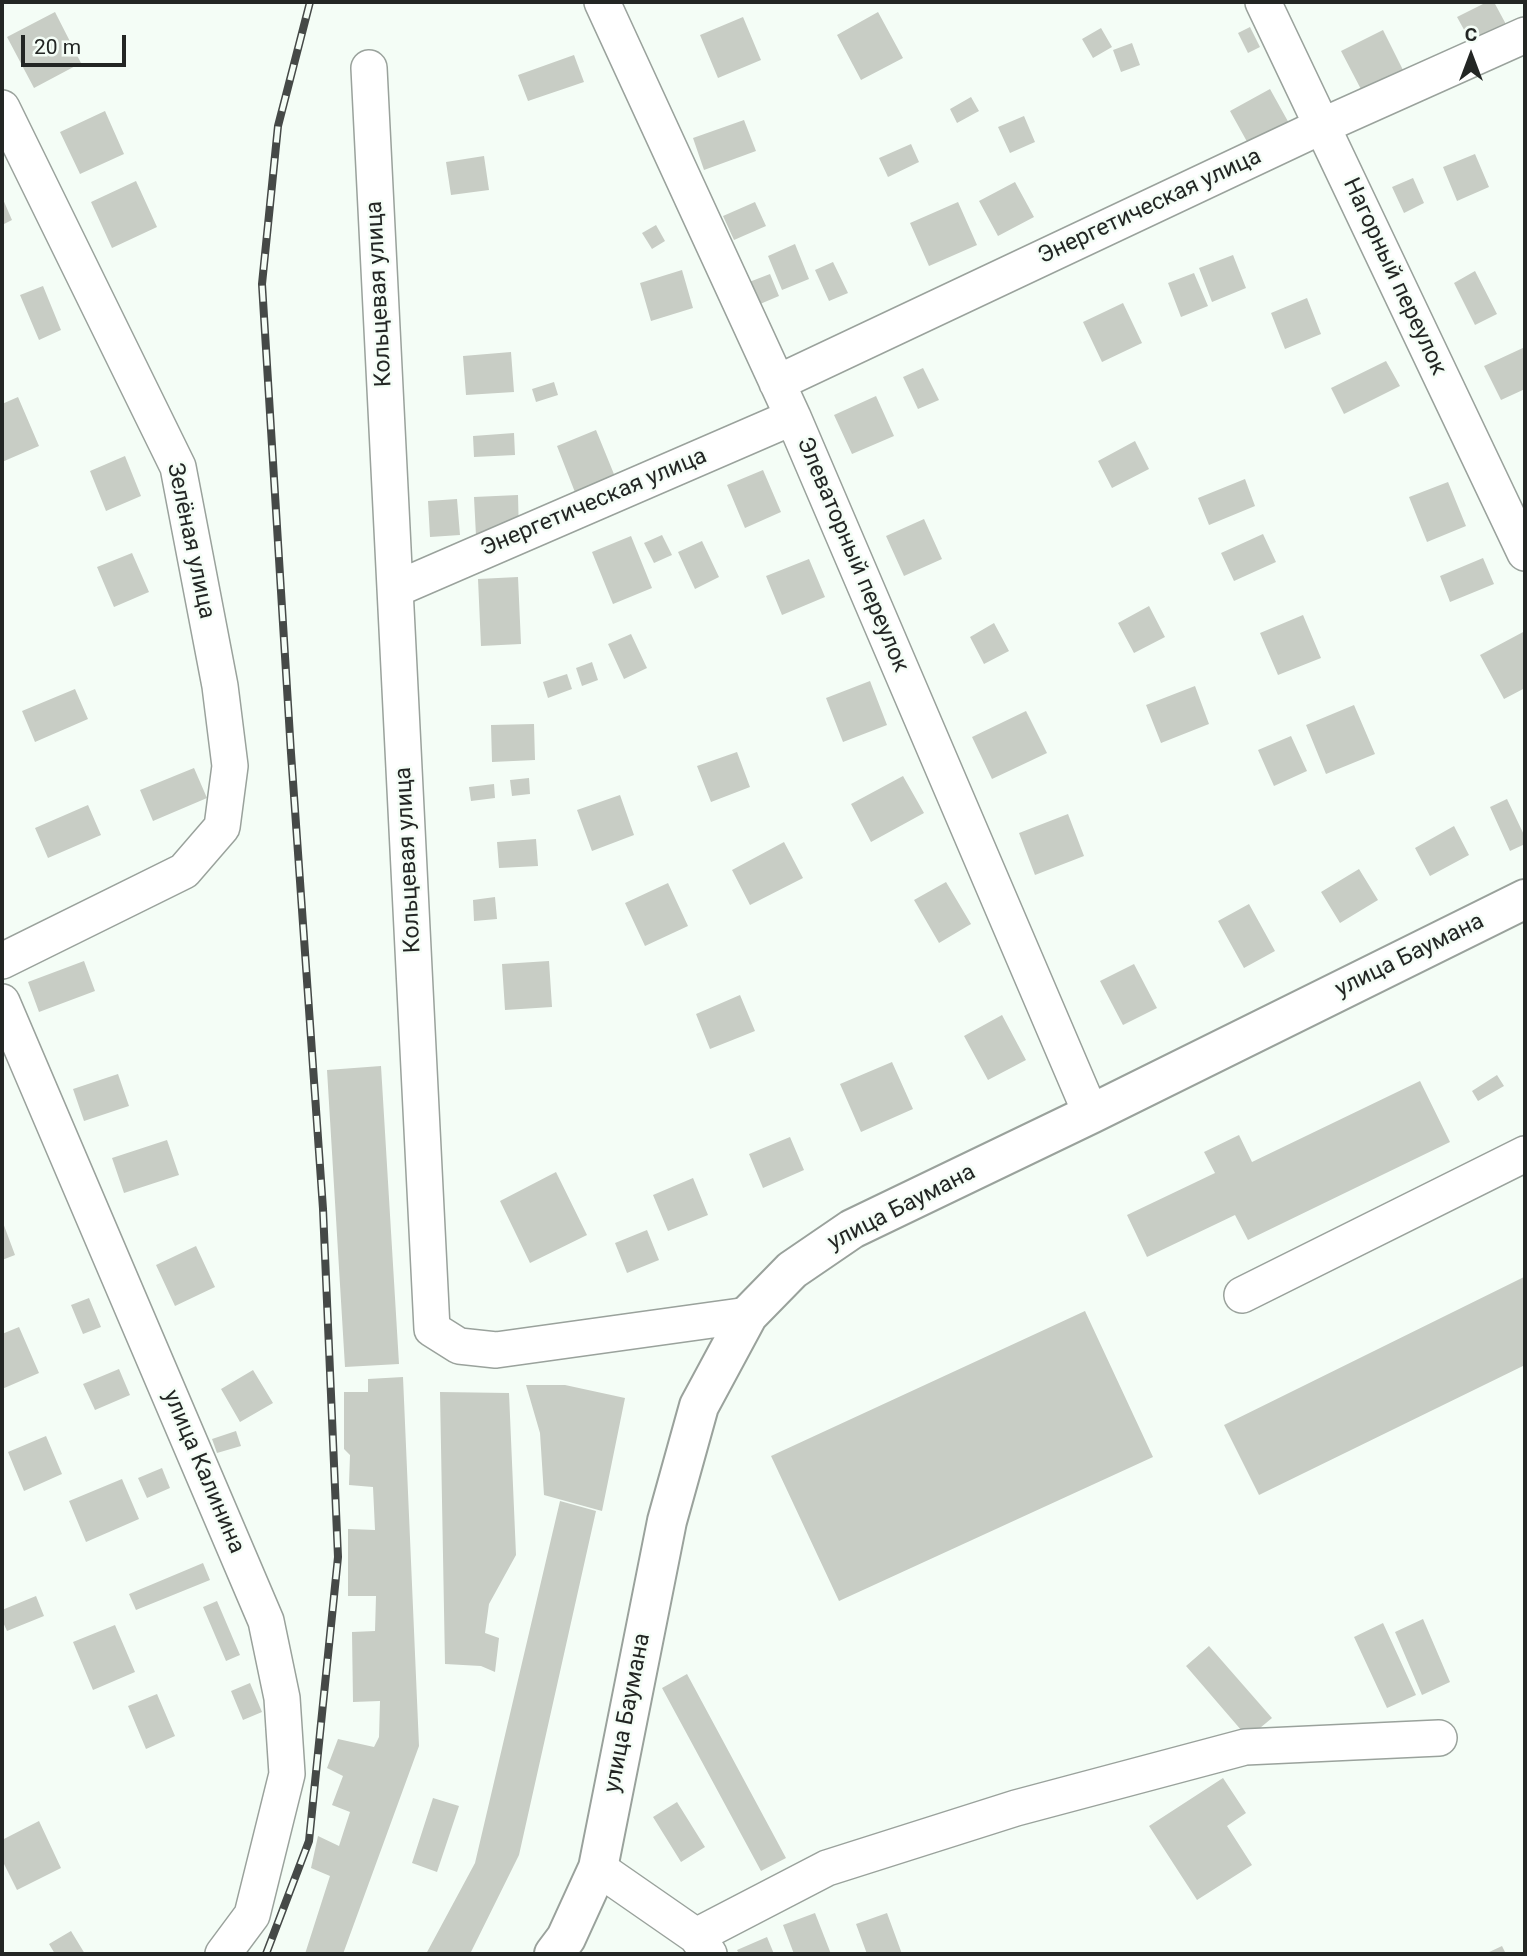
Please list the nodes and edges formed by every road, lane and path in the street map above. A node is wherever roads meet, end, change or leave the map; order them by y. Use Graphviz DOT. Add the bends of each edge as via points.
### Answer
graph roads {
  1 [pos="602,2"];
  2 [pos="1263,2"];
  3 [pos="1525,35"];
  4 [pos="369,68"];
  5 [pos="2,108"];
  6 [pos="1322,125"];
  7 [pos="777,383"];
  8 [pos="793,417"];
  9 [pos="1525,553"];
  10 [pos="396,589"];
  11 [pos="1522,907"];
  12 [pos="2,961"];
  13 [pos="2,1002"];
  14 [pos="1091,1114"];
  15 [pos="1525,1154"];
  16 [pos="1242,1296"];
  17 [pos="748,1315"];
  18 [pos="1439,1738"];
  19 [pos="598,1868"];
  20 [pos="702,1945"];
  21 [pos="223,1954"];
  22 [pos="554,1954"];
  1 -- 7 [label="street, Элеваторный переулок"];
  2 -- 6 [label="street, Нагорный переулок"];
  3 -- 6 [label="street, Энергетическая улица"];
  4 -- 10 [label="street, Кольцевая улица"];
  5 -- 12 [label="street, Зелёная улица" via="178,467 220,687 230,766 222,827 184,870"];
  6 -- 7 [label="street, Энергетическая улица"];
  6 -- 9 [label="street, Нагорный переулок"];
  7 -- 8 [label="street, Элеваторный переулок"];
  8 -- 10 [label="street, Энергетическая улица"];
  8 -- 14 [label="street, Элеваторный переулок"];
  10 -- 17 [label="street, Кольцевая улица" via="432,1329 459,1346 496,1350"];
  11 -- 14 [label="main road, улица Баумана"];
  13 -- 21 [label="street, улица Калинина" via="266,1621 282,1698 287,1774 252,1915"];
  14 -- 17 [label="main road, улица Баумана" via="852,1229 792,1270"];
  15 -- 16 [label="street"];
  17 -- 19 [label="main road, улица Баумана" via="699,1406 667,1521"];
  18 -- 20 [label="street" via="1245,1747 1016,1808 827,1868"];
  19 -- 20 [label="street"];
  19 -- 22 [label="main road, улица Баумана"];
}
